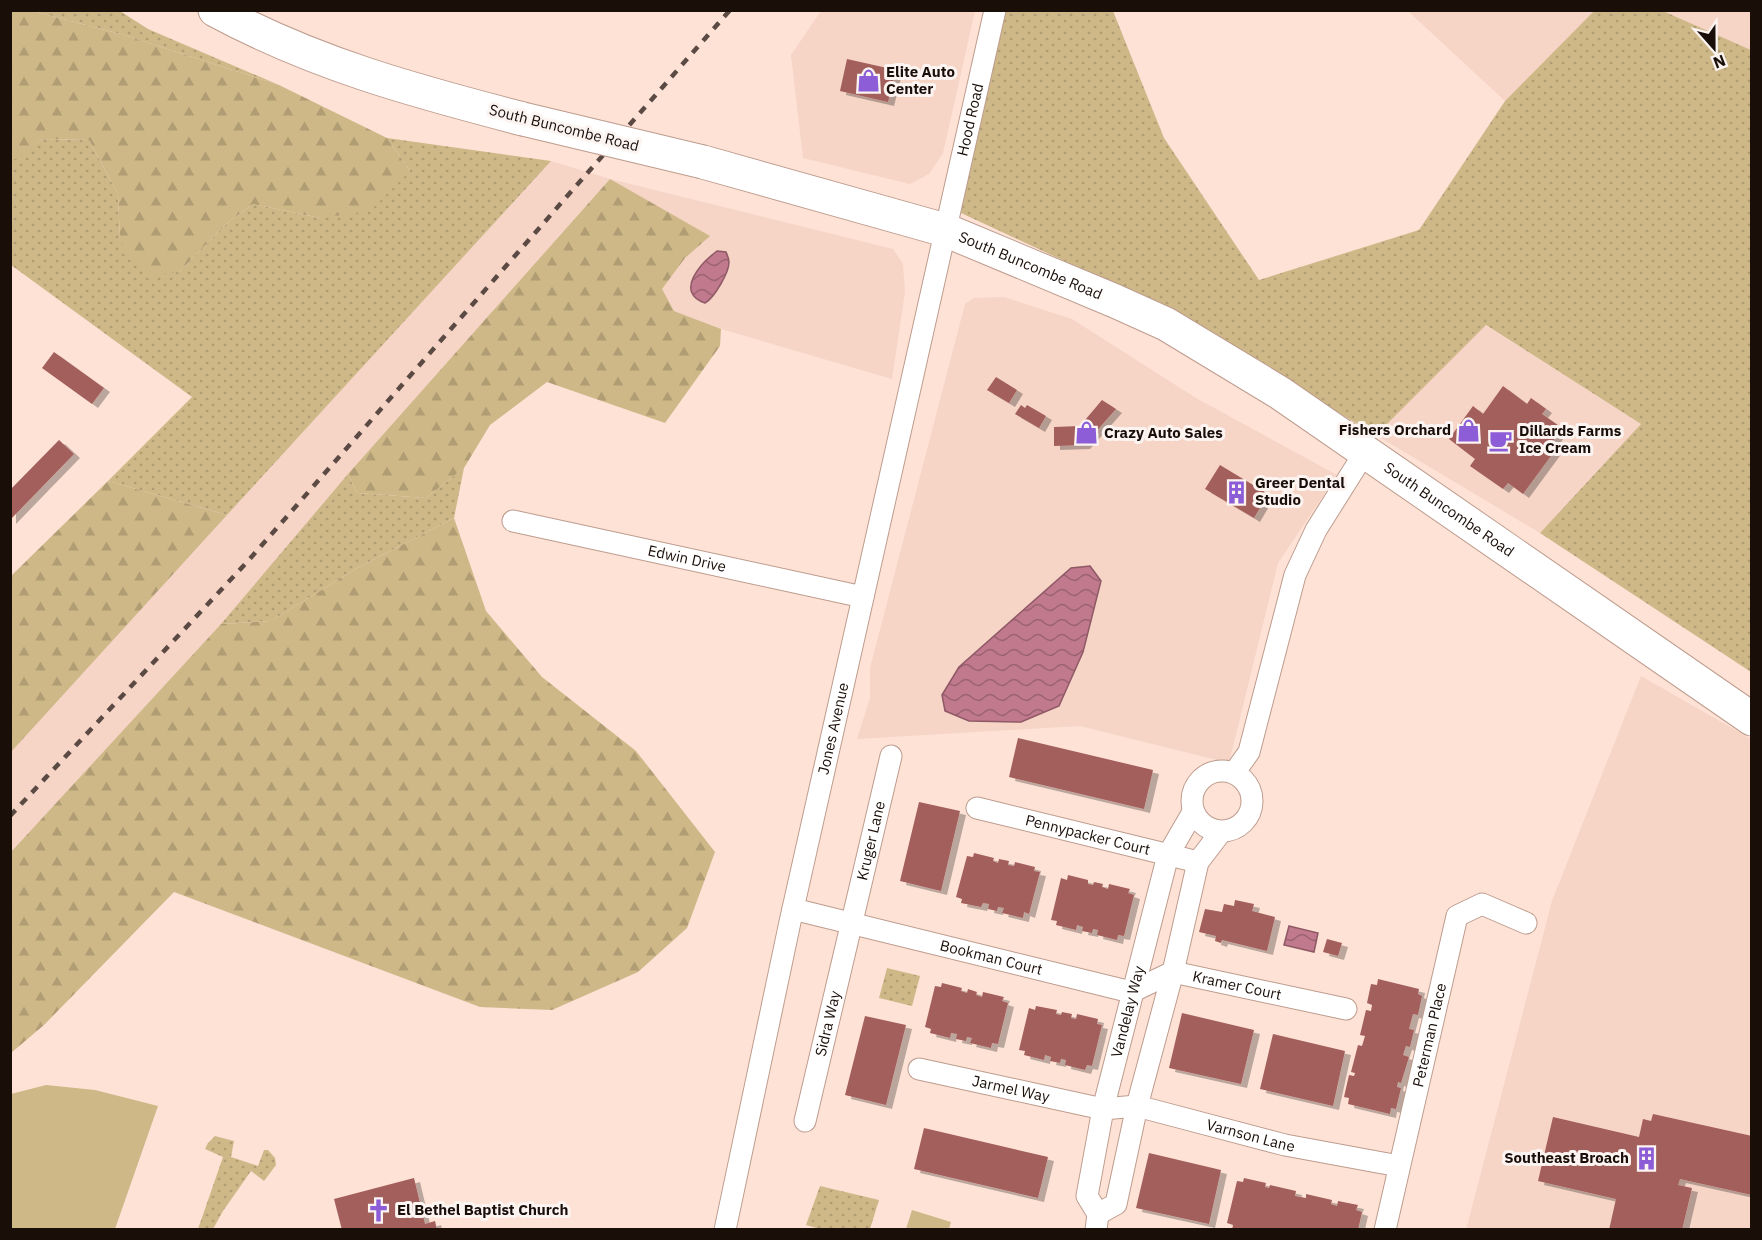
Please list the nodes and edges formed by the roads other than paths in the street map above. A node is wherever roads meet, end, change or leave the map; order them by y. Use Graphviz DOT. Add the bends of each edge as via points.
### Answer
graph roads {
  1 [pos="215,10"];
  2 [pos="995,10"];
  3 [pos="945,230"];
  4 [pos="1365,452"];
  5 [pos="513,520"];
  6 [pos="863,597"];
  7 [pos="1752,719"];
  8 [pos="891,756"];
  9 [pos="1234,773"];
  10 [pos="977,808"];
  11 [pos="1193,812"];
  12 [pos="1221,832"];
  13 [pos="1168,855"];
  14 [pos="1198,862"];
  15 [pos="793,909"];
  16 [pos="1526,923"];
  17 [pos="850,924"];
  18 [pos="1173,972"];
  19 [pos="1131,992"];
  20 [pos="1346,1009"];
  21 [pos="919,1069"];
  22 [pos="1137,1106"];
  23 [pos="1103,1109"];
  24 [pos="805,1120"];
  25 [pos="1400,1166"];
  26 [pos="1097,1222"];
  27 [pos="725,1230"];
  28 [pos="1385,1230"];
  1 -- 3 [label="main road, South Buncombe Road, bridge" via="296,49 358,73 523,119 703,162"];
  2 -- 3 [label="street, Hood Road"];
  3 -- 4 [label="main road, South Buncombe Road" via="1166,324 1280,393"];
  3 -- 6 [label="street, Jones Avenue"];
  4 -- 7 [label="main road, South Buncombe Road"];
  4 -- 9 [label="street" via="1316,530 1296,575 1249,752"];
  5 -- 6 [label="street, Edwin Drive"];
  6 -- 15 [label="street, Jones Avenue"];
  8 -- 17 [label="street, Kruger Lane"];
  9 -- 11 [label="street" via="1204,776 1192,792"];
  9 -- 12 [label="street" via="1249,787 1251,808 1241,825"];
  10 -- 13 [label="street, Pennypacker Court"];
  11 -- 12 [label="street" via="1204,826"];
  11 -- 13 [label="street, Vandelay Way"];
  12 -- 14 [label="street, Vandelay Way"];
  13 -- 14 [label="street, Pennypacker Court"];
  13 -- 19 [label="street, Vandelay Way"];
  14 -- 18 [label="street, Vandelay Way"];
  15 -- 17 [label="street, Bookman Court"];
  15 -- 27 [label="street, Jones Avenue"];
  16 -- 25 [label="street, Peterman Place" via="1482,904 1457,916"];
  17 -- 19 [label="street, Bookman Court"];
  17 -- 24 [label="street, Sidra Way"];
  18 -- 19 [label="street, Kramer Court"];
  18 -- 20 [label="street, Kramer Court"];
  18 -- 22 [label="street, Vandelay Way"];
  19 -- 23 [label="street, Vandelay Way"];
  21 -- 23 [label="street, Jarmel Way"];
  22 -- 23 [label="street, Varnson Lane"];
  22 -- 25 [label="street, Varnson Lane" via="1285,1145"];
  22 -- 26 [label="street, Vandelay Way" via="1116,1204"];
  23 -- 26 [label="street, Vandelay Way" via="1087,1196"];
  25 -- 28 [label="street, Peterman Place"];
}
